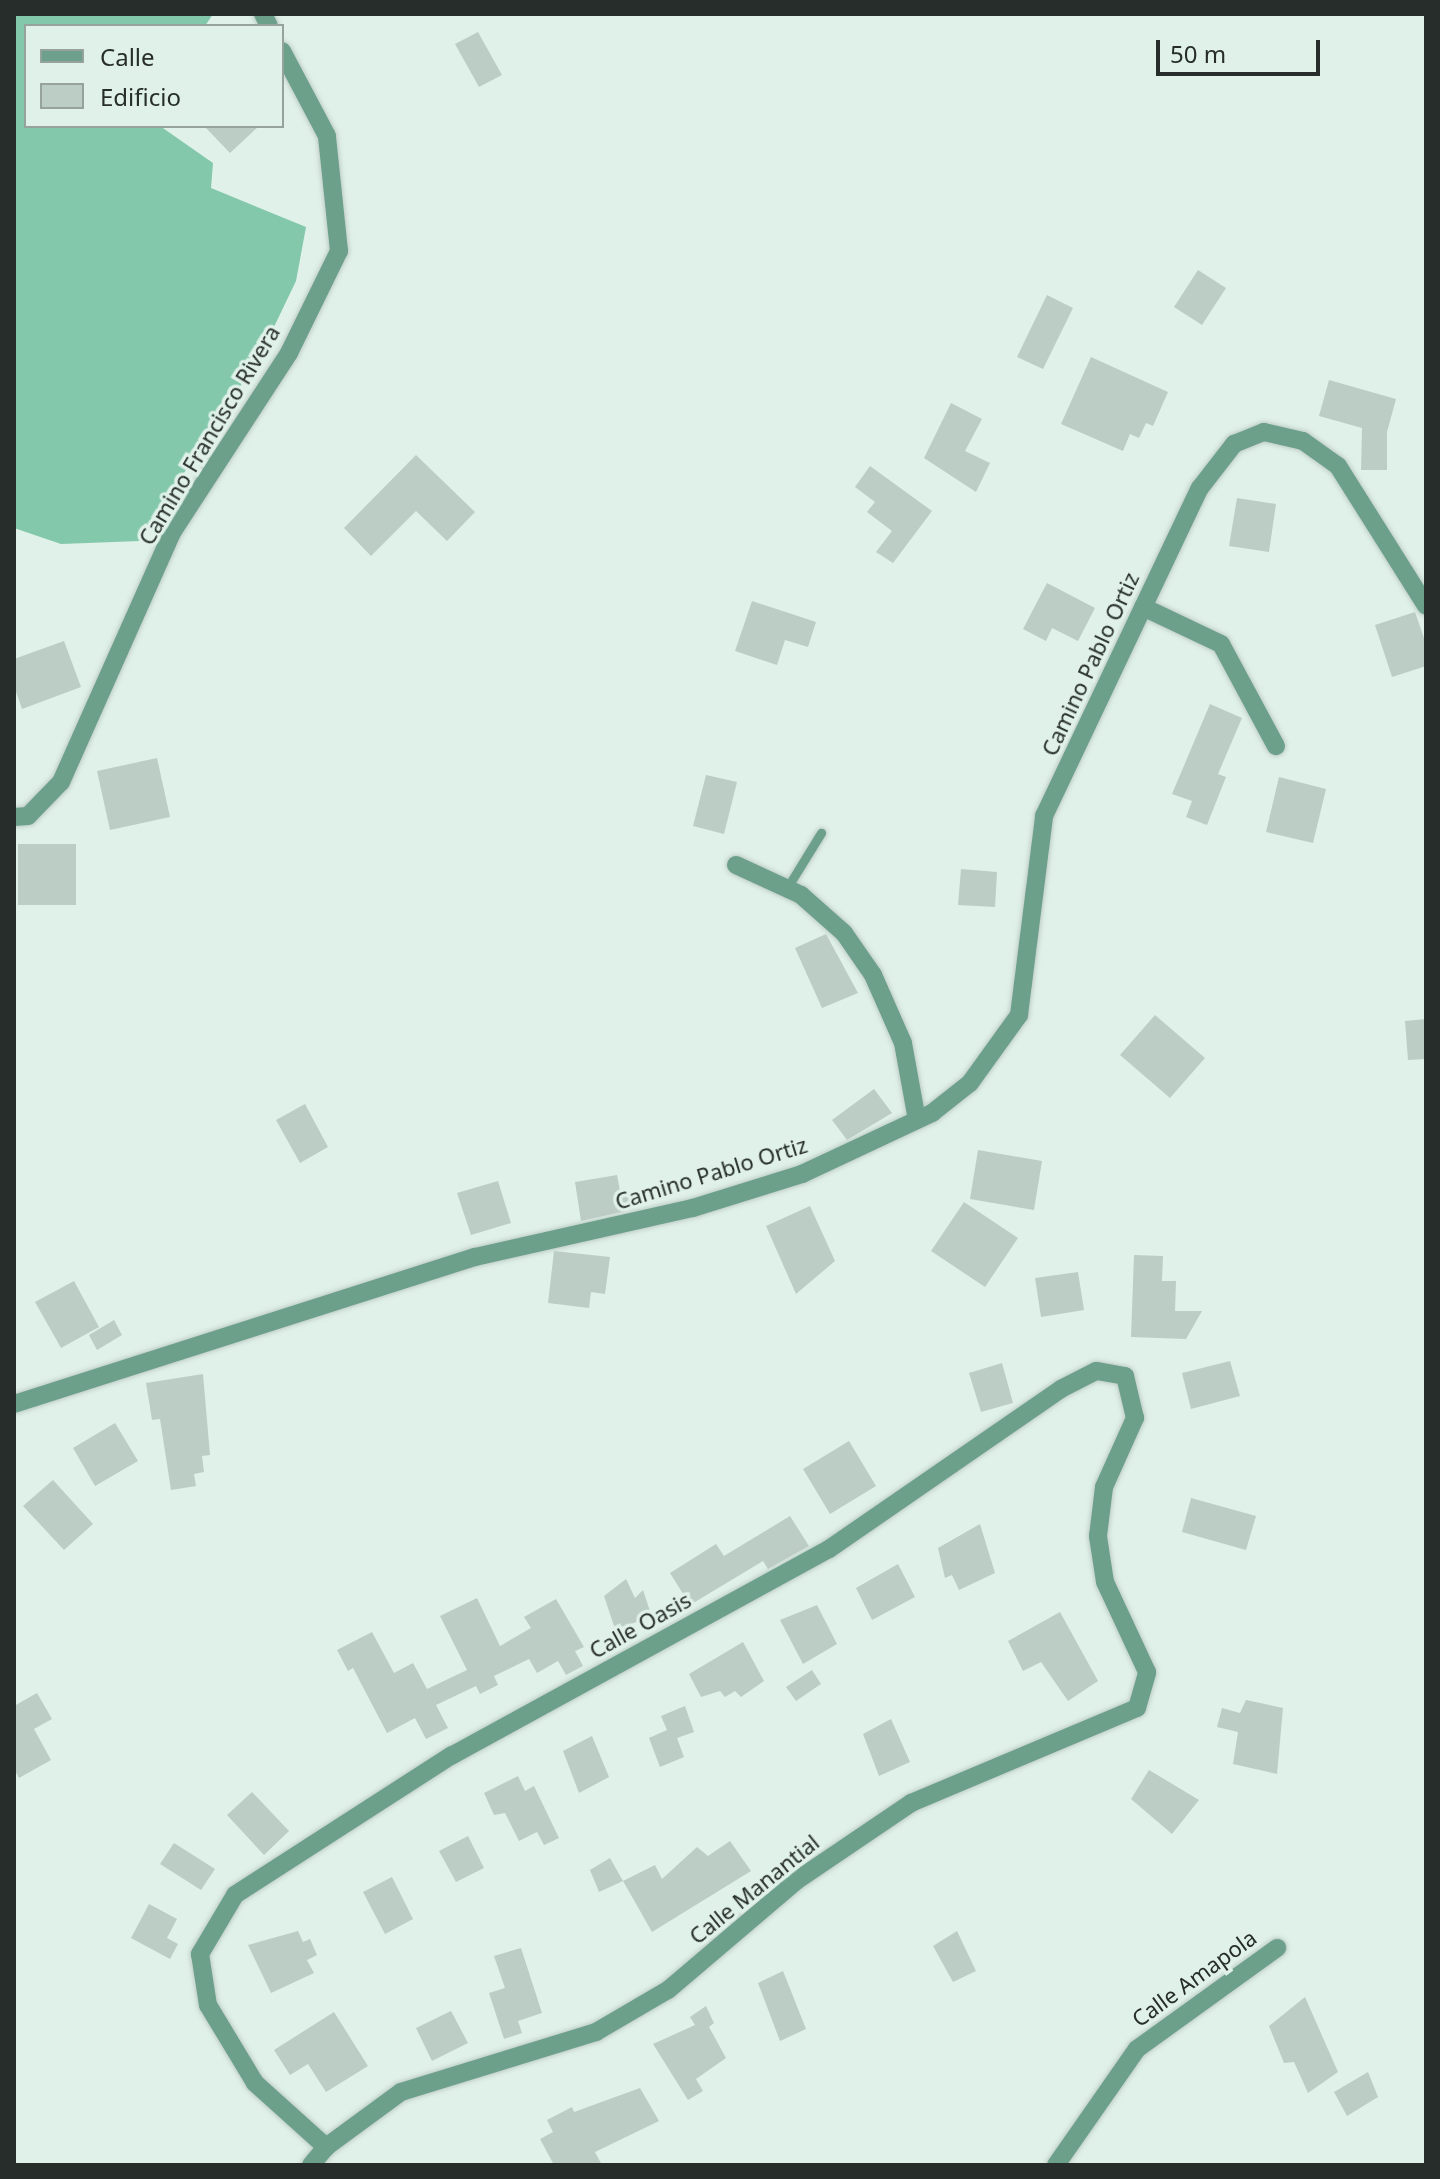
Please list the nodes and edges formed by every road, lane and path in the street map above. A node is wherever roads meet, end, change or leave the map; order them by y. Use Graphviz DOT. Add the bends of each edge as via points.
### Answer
graph roads {
  1 [pos="284,55"];
  2 [pos="1426,606"];
  3 [pos="1143,607"];
  4 [pos="1276,746"];
  5 [pos="14,817"];
  6 [pos="821,833"];
  7 [pos="736,865"];
  8 [pos="787,888"];
  9 [pos="917,1120"];
  10 [pos="14,1404"];
  11 [pos="1115,1604"];
  12 [pos="1277,1948"];
  13 [pos="326,2147"];
  14 [pos="311,2165"];
  15 [pos="1056,2165"];
  1 -- 5 [label="street, Camino Francisco Rivera" via="327,136 339,251 289,353 173,531 61,782 28,816"];
  2 -- 3 [label="street, Camino Pablo Ortiz" via="1338,466 1303,441 1264,432 1234,444 1200,488"];
  3 -- 4 [label="street" via="1221,644"];
  3 -- 9 [label="street, Camino Pablo Ortiz" via="1044,816 1019,1015 970,1083"];
  6 -- 8 [label="lane"];
  7 -- 8 [label="street"];
  8 -- 9 [label="street" via="844,933 873,975 903,1043"];
  9 -- 10 [label="street, Camino Pablo Ortiz" via="789,1178 693,1208 475,1257"];
  11 -- 13 [label="street, Calle Manantial" via="1147,1672 1137,1708 911,1803 796,1881 668,1990 596,2032 401,2092"];
  11 -- 13 [label="street, Calle Oasis" via="1105,1582 1098,1536 1104,1487 1135,1418 1125,1376 1096,1371 1061,1389 829,1549 452,1755 235,1895 200,1954 208,2005 255,2083"];
  12 -- 15 [label="street, Calle Amapola" via="1137,2049"];
  13 -- 14 [label="street, Calle Manantial"];
}
